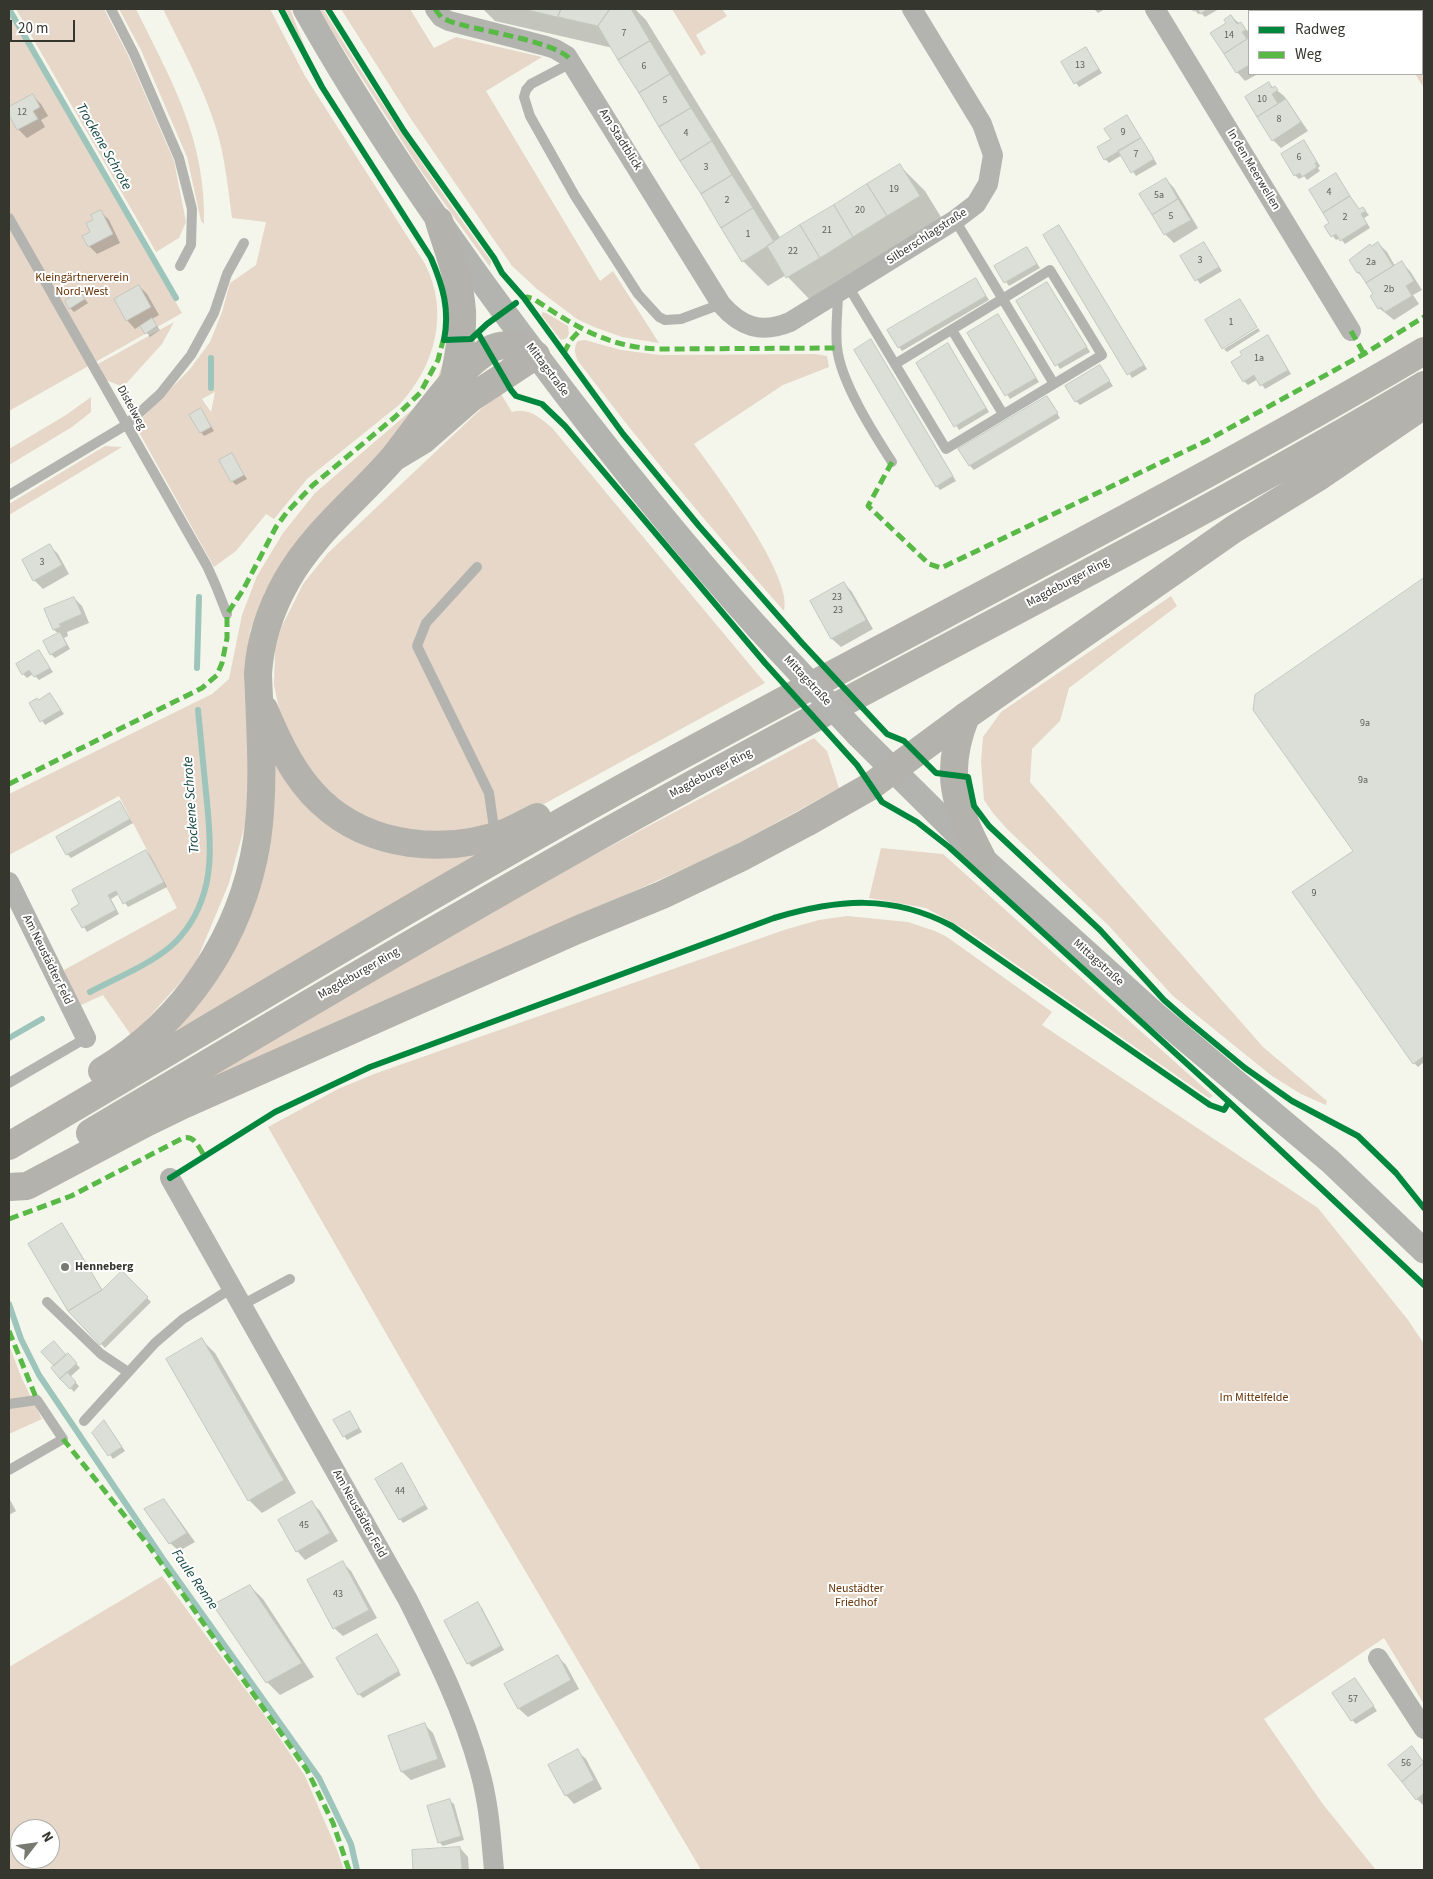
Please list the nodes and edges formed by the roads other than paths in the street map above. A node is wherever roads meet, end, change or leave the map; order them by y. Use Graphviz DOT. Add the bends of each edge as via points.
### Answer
graph roads {
  1 [pos="111,9"];
  2 [pos="305,9"];
  3 [pos="434,9"];
  4 [pos="912,9"];
  5 [pos="1155,9"];
  6 [pos="572,62"];
  7 [pos="9,218"];
  8 [pos="955,220"];
  9 [pos="439,221"];
  10 [pos="244,243"];
  11 [pos="180,266"];
  12 [pos="843,290"];
  13 [pos="1002,299"];
  14 [pos="721,304"];
  15 [pos="763,328"];
  16 [pos="952,330"];
  17 [pos="1351,331"];
  18 [pos="1424,351"];
  19 [pos="536,355"];
  20 [pos="895,364"];
  21 [pos="453,384"];
  22 [pos="1054,384"];
  23 [pos="1424,385"];
  24 [pos="1424,405"];
  25 [pos="1003,414"];
  26 [pos="126,425"];
  27 [pos="393,458"];
  28 [pos="892,462"];
  29 [pos="9,495"];
  30 [pos="477,567"];
  31 [pos="227,614"];
  32 [pos="259,691"];
  33 [pos="966,716"];
  34 [pos="685,754"];
  35 [pos="893,770"];
  36 [pos="495,836"];
  37 [pos="982,858"];
  38 [pos="9,882"];
  39 [pos="86,1038"];
  40 [pos="9,1083"];
  41 [pos="9,1127"];
  42 [pos="9,1146"];
  43 [pos="170,1178"];
  44 [pos="9,1181"];
  45 [pos="9,1188"];
  46 [pos="1424,1251"];
  47 [pos="290,1279"];
  48 [pos="237,1297"];
  49 [pos="48,1302"];
  50 [pos="128,1372"];
  51 [pos="9,1404"];
  52 [pos="84,1422"];
  53 [pos="9,1470"];
  54 [pos="1378,1658"];
  55 [pos="1424,1729"];
  56 [pos="494,1870"];
  1 -- 11 [label="lane" via="179,158 192,209 190,245"];
  2 -- 9 [label="street, Mittagstraße"];
  3 -- 6 [label="street, Am Stadtblick" via="449,21 550,47 562,52"];
  4 -- 8 [label="street, Silberschlagstraße" via="982,124 993,155 988,184 976,204"];
  5 -- 17 [label="street, In den Meerwellen"];
  6 -- 14 [label="street, Am Stadtblick"];
  6 -- 14 [label="lane" via="532,84 524,97 530,116 575,196 638,294 659,317 681,319"];
  7 -- 26 [label="lane, Distelweg"];
  8 -- 12 [label="street, Silberschlagstraße"];
  8 -- 13 [label="lane"];
  9 -- 19 [label="street, Mittagstraße"];
  9 -- 21 [label="highway" via="462,310 460,351"];
  10 -- 26 [label="lane" via="227,274 214,313 191,355 160,394"];
  12 -- 15 [label="street, Silberschlagstraße" via="790,322"];
  12 -- 20 [label="lane"];
  12 -- 28 [label="lane" via="837,348 843,373 871,430"];
  13 -- 16 [label="lane"];
  13 -- 22 [label="lane"];
  13 -- 22 [label="lane" via="1050,270 1061,287 1102,355"];
  14 -- 15 [label="street, Am Stadtblick" via="740,322"];
  16 -- 20 [label="lane"];
  16 -- 25 [label="lane"];
  18 -- 34 [label="highway" via="1057,555"];
  19 -- 21 [label="highway" via="520,346 495,347 471,363"];
  19 -- 27 [label="highway" via="472,398 423,440"];
  19 -- 35 [label="street, Mittagstraße, bridge" via="691,551 759,629"];
  20 -- 25 [label="lane" via="946,449"];
  21 -- 27 [label="highway"];
  22 -- 25 [label="lane"];
  23 -- 44 [label="highway, Magdeburger Ring" via="1160,534 674,794 393,954"];
  24 -- 33 [label="highway" via="1320,476 1234,529"];
  26 -- 29 [label="lane"];
  26 -- 31 [label="lane, Distelweg" via="206,566"];
  27 -- 32 [label="highway" via="327,526 287,579 264,634 259,656"];
  30 -- 36 [label="lane" via="426,623 417,646 490,793"];
  32 -- 36 [label="highway" via="274,731 294,769 321,802 339,817 373,834 416,845 452,844"];
  32 -- 41 [label="highway" via="261,782 257,839 246,889 217,955 179,1007 138,1047"];
  33 -- 35 [label="highway"];
  33 -- 37 [label="highway" via="958,737 953,774 958,805"];
  34 -- 36 [label="highway" via="648,757"];
  34 -- 42 [label="highway" via="510,851"];
  35 -- 37 [label="street, Mittagstraße"];
  35 -- 45 [label="highway" via="798,827 704,876 183,1105 28,1186"];
  37 -- 46 [label="street, Mittagstraße" via="1142,1002 1331,1162"];
  38 -- 39 [label="street, Am Neustädter Feld"];
  39 -- 40 [label="lane"];
  43 -- 48 [label="street, Am Neustädter Feld"];
  47 -- 48 [label="lane"];
  48 -- 50 [label="lane" via="183,1319"];
  48 -- 56 [label="street, Am Neustädter Feld" via="408,1600 442,1670 480,1773 491,1827"];
  49 -- 50 [label="lane" via="101,1354"];
  50 -- 52 [label="lane"];
  51 -- 53 [label="lane" via="37,1400 63,1439"];
  54 -- 55 [label="street"];
}
